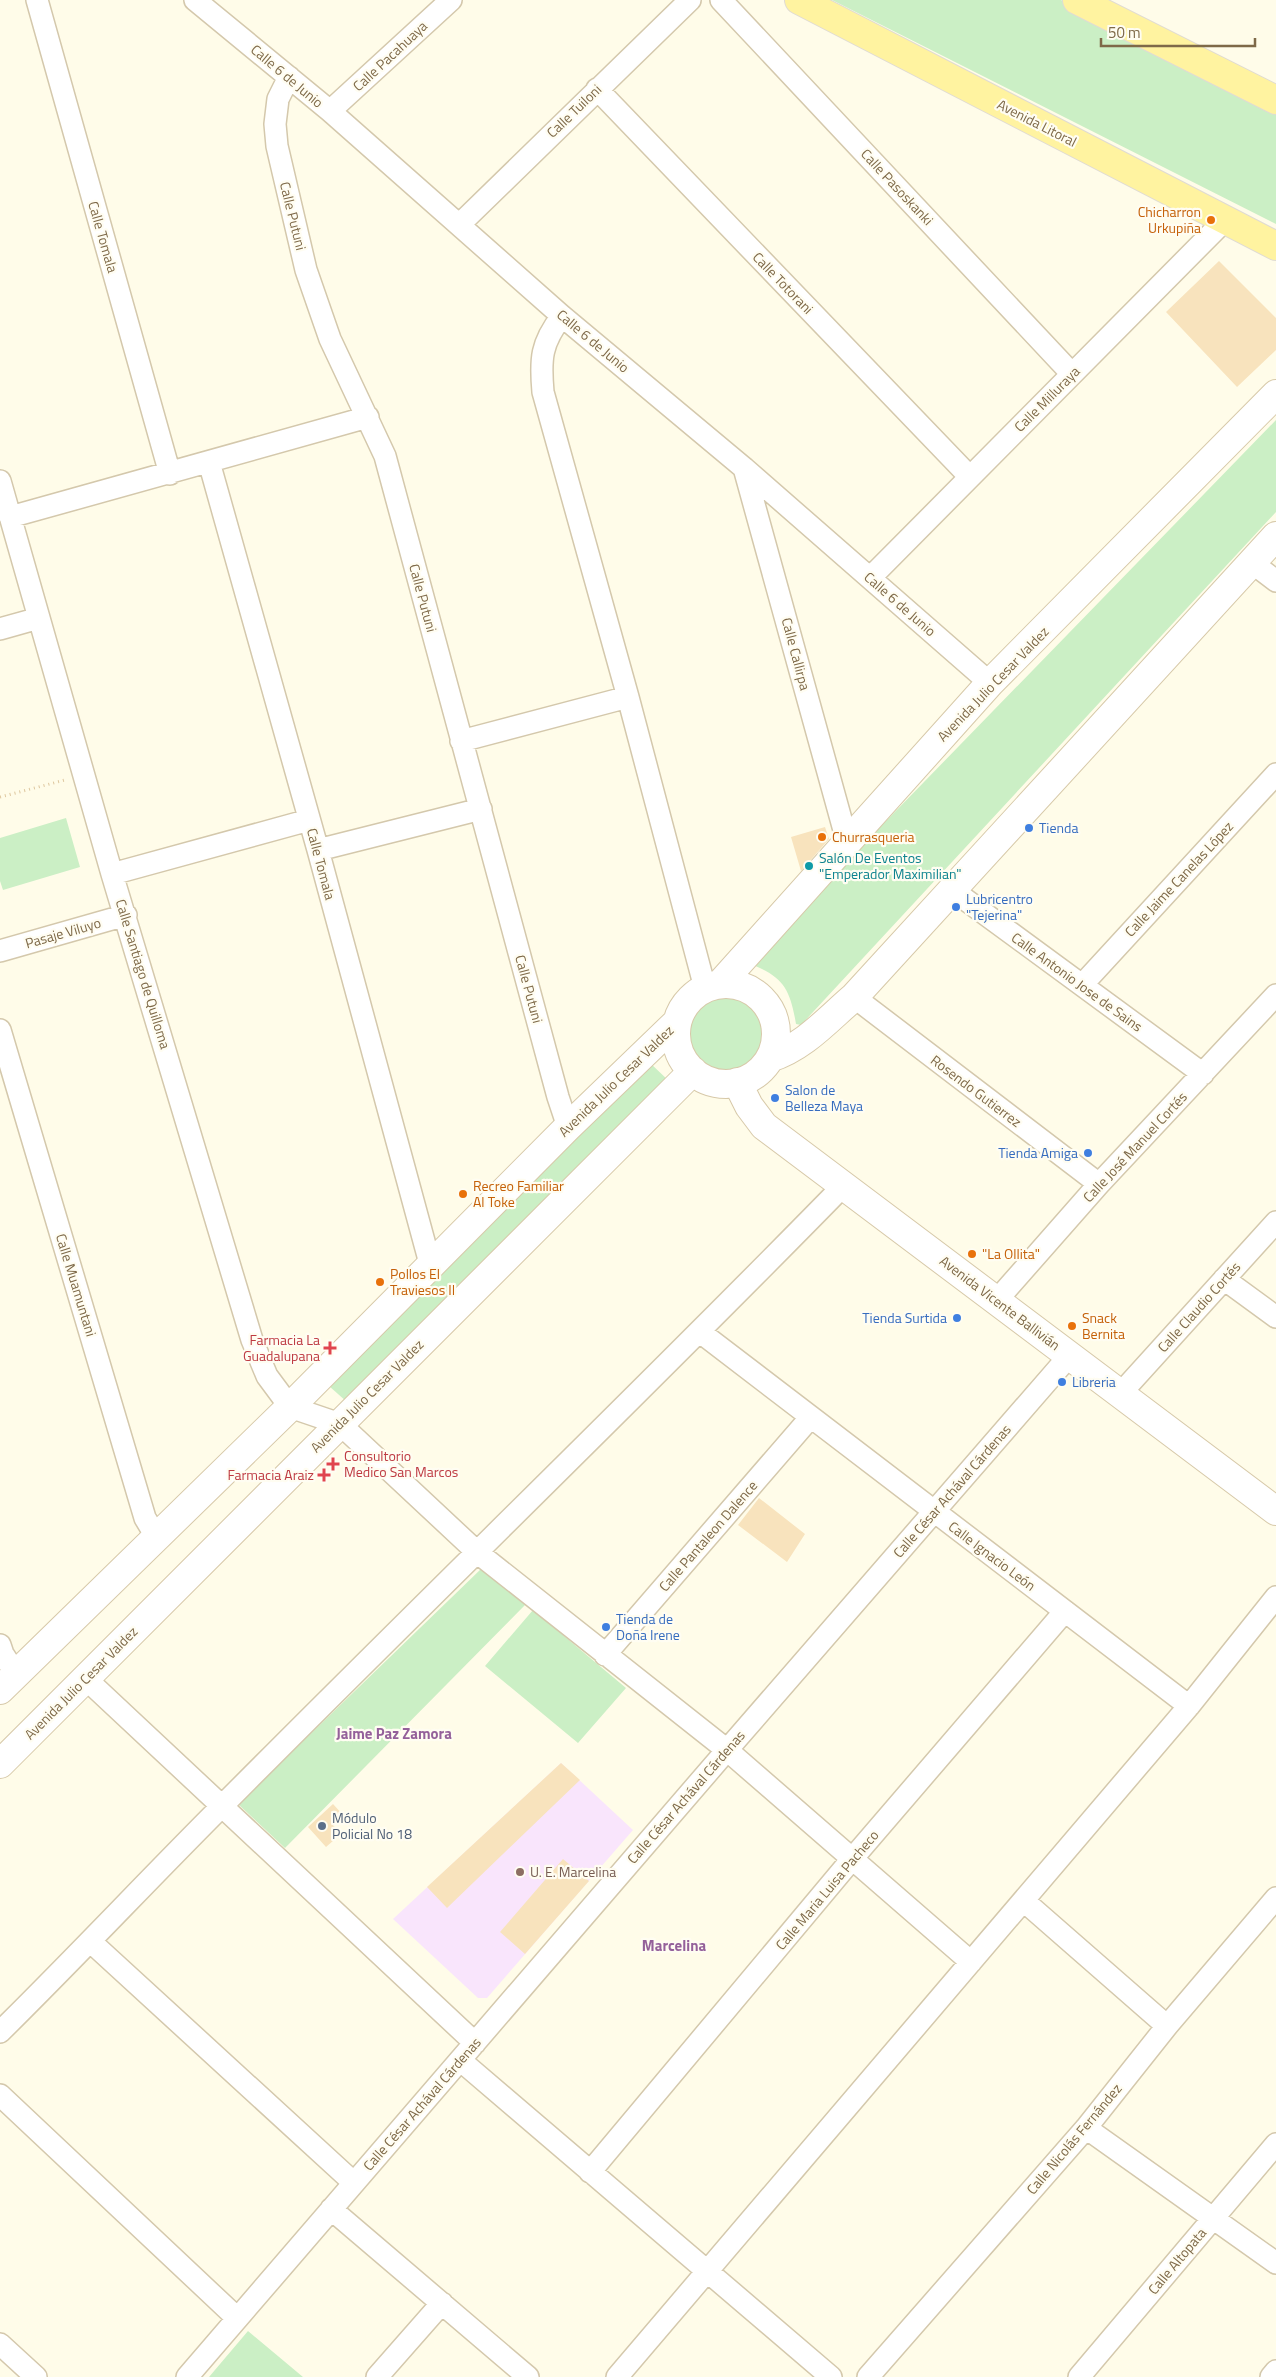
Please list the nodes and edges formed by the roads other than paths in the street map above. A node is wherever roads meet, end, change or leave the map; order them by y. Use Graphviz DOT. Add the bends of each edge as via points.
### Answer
graph roads {
  1 [pos="37,0"];
  2 [pos="195,0"];
  3 [pos="690,0"];
  4 [pos="721,0"];
  5 [pos="798,0"];
  6 [pos="1077,0"];
  7 [pos="439,3"];
  8 [pos="1114,9"];
  9 [pos="289,77"];
  10 [pos="597,89"];
  11 [pos="1276,100"];
  12 [pos="330,111"];
  13 [pos="1225,220"];
  14 [pos="460,224"];
  15 [pos="1276,246"];
  16 [pos="562,316"];
  17 [pos="1072,374"];
  18 [pos="1276,394"];
  19 [pos="368,417"];
  20 [pos="209,462"];
  21 [pos="744,468"];
  22 [pos="170,474"];
  23 [pos="970,477"];
  24 [pos="0,481"];
  25 [pos="10,517"];
  26 [pos="1276,536"];
  27 [pos="1250,562"];
  28 [pos="870,578"];
  29 [pos="1276,581"];
  30 [pos="39,618"];
  31 [pos="0,629"];
  32 [pos="990,683"];
  33 [pos="628,697"];
  34 [pos="461,741"];
  35 [pos="1276,774"];
  36 [pos="481,809"];
  37 [pos="309,820"];
  38 [pos="847,841"];
  39 [pos="318,850"];
  40 [pos="112,874"];
  41 [pos="951,890"];
  42 [pos="126,915"];
  43 [pos="0,951"];
  44 [pos="1082,985"];
  45 [pos="713,986"];
  46 [pos="1276,996"];
  47 [pos="854,997"];
  48 [pos="677,1022"];
  49 [pos="0,1030"];
  50 [pos="770,1058"];
  51 [pos="692,1071"];
  52 [pos="1203,1074"];
  53 [pos="737,1082"];
  54 [pos="568,1127"];
  55 [pos="1099,1184"];
  56 [pos="844,1186"];
  57 [pos="1276,1222"];
  58 [pos="431,1267"];
  59 [pos="1224,1279"];
  60 [pos="996,1300"];
  61 [pos="1276,1317"];
  62 [pos="700,1332"];
  63 [pos="1070,1355"];
  64 [pos="1121,1393"];
  65 [pos="290,1407"];
  66 [pos="810,1418"];
  67 [pos="340,1424"];
  68 [pos="1276,1511"];
  69 [pos="934,1512"];
  70 [pos="157,1538"];
  71 [pos="478,1553"];
  72 [pos="1276,1597"];
  73 [pos="1065,1611"];
  74 [pos="0,1645"];
  75 [pos="605,1655"];
  76 [pos="85,1678"];
  77 [pos="8,1682"];
  78 [pos="1189,1706"];
  79 [pos="726,1750"];
  80 [pos="0,1764"];
  81 [pos="222,1806"];
  82 [pos="852,1859"];
  83 [pos="1276,1898"];
  84 [pos="1024,1901"];
  85 [pos="91,1942"];
  86 [pos="971,1962"];
  87 [pos="1167,2026"];
  88 [pos="0,2032"];
  89 [pos="475,2042"];
  90 [pos="460,2060"];
  91 [pos="0,2095"];
  92 [pos="1086,2128"];
  93 [pos="1276,2144"];
  94 [pos="590,2172"];
  95 [pos="354,2183"];
  96 [pos="331,2209"];
  97 [pos="1213,2219"];
  98 [pos="1276,2263"];
  99 [pos="706,2270"];
  100 [pos="442,2304"];
  101 [pos="237,2318"];
  102 [pos="0,2344"];
  103 [pos="1276,2371"];
  104 [pos="36,2377"];
  105 [pos="187,2377"];
  106 [pos="377,2377"];
  107 [pos="528,2377"];
  108 [pos="617,2377"];
  109 [pos="831,2377"];
  110 [pos="868,2377"];
  111 [pos="1079,2377"];
  112 [pos="1271,2377"];
  1 -- 22 [label="street, Calle Tomala"];
  2 -- 9 [label="street, Calle 6 de Junio"];
  3 -- 10 [label="street, Calle Tuiloni"];
  4 -- 17 [label="street, Calle Pasoskanki"];
  5 -- 13 [label="main road, Avenida Litoral"];
  6 -- 8 [label="main road"];
  7 -- 12 [label="street, Calle Pacahuaya"];
  8 -- 11 [label="main road"];
  9 -- 12 [label="street, Calle 6 de Junio"];
  9 -- 19 [label="street, Calle Putuni" via="278,98 276,146 306,270 330,339"];
  10 -- 14 [label="street, Calle Tuiloni"];
  10 -- 23 [label="street, Calle Totorani"];
  12 -- 14 [label="street, Calle 6 de Junio"];
  13 -- 15 [label="main road, Avenida Litoral"];
  13 -- 17 [label="street, Calle Milluraya"];
  14 -- 16 [label="street, Calle 6 de Junio"];
  16 -- 21 [label="street, Calle 6 de Junio"];
  16 -- 33 [label="street" via="543,348 543,392"];
  17 -- 23 [label="street, Calle Milluraya"];
  18 -- 32 [label="main road, Avenida Julio Cesar Valdez"];
  19 -- 20 [label="street"];
  19 -- 34 [label="street, Calle Putuni" via="385,456"];
  20 -- 22 [label="street"];
  20 -- 37 [label="street, Calle Tomala"];
  21 -- 28 [label="street, Calle 6 de Junio"];
  21 -- 38 [label="street, Calle Callirpa"];
  22 -- 25 [label="street"];
  23 -- 28 [label="street, Calle Milluraya"];
  24 -- 25 [label="street, Calle Santiago de Quilloma"];
  25 -- 30 [label="street, Calle Santiago de Quilloma"];
  26 -- 27 [label="main road"];
  27 -- 29 [label="street"];
  27 -- 41 [label="main road"];
  28 -- 32 [label="street, Calle 6 de Junio"];
  30 -- 31 [label="street"];
  30 -- 40 [label="street, Calle Santiago de Quilloma"];
  32 -- 38 [label="main road, Avenida Julio Cesar Valdez"];
  33 -- 34 [label="street"];
  33 -- 45 [label="street"];
  34 -- 36 [label="street, Calle Putuni"];
  35 -- 44 [label="street, Calle Jaime Canelas López"];
  36 -- 39 [label="street"];
  36 -- 54 [label="street, Calle Putuni"];
  37 -- 39 [label="street, Calle Tomala"];
  37 -- 40 [label="street"];
  38 -- 45 [label="main road, Avenida Julio Cesar Valdez"];
  39 -- 58 [label="street, Calle Tomala"];
  40 -- 42 [label="street, Calle Santiago de Quilloma"];
  41 -- 44 [label="street, Calle Antonio Jose de Sains"];
  41 -- 47 [label="main road"];
  42 -- 43 [label="street, Pasaje Viluyo"];
  42 -- 65 [label="street, Calle Santiago de Quilloma" via="252,1340 266,1376"];
  44 -- 52 [label="street, Calle Antonio Jose de Sains"];
  45 -- 48 [label="main road" via="690,998"];
  45 -- 50 [label="main road" via="736,985 763,1000 772,1012 776,1028"];
  46 -- 52 [label="street, Calle José Manuel Cortés"];
  47 -- 50 [label="main road" via="802,1044"];
  47 -- 55 [label="street, Rosendo Gutierrez"];
  48 -- 51 [label="main road" via="676,1040 681,1057"];
  48 -- 54 [label="main road, Avenida Julio Cesar Valdez"];
  49 -- 70 [label="street, Calle Muamuntani" via="145,1518"];
  50 -- 53 [label="main road" via="750,1077"];
  51 -- 53 [label="main road" via="714,1082"];
  51 -- 67 [label="main road, Avenida Julio Cesar Valdez"];
  52 -- 55 [label="street, Calle José Manuel Cortés"];
  53 -- 56 [label="main road, Avenida Vicente Ballivián" via="764,1126"];
  54 -- 58 [label="main road, Avenida Julio Cesar Valdez"];
  55 -- 60 [label="street, Calle José Manuel Cortés"];
  56 -- 60 [label="main road, Avenida Vicente Ballivián"];
  56 -- 62 [label="street"];
  57 -- 59 [label="street, Calle Claudio Cortés"];
  58 -- 65 [label="main road, Avenida Julio Cesar Valdez"];
  59 -- 61 [label="street"];
  59 -- 64 [label="street, Calle Claudio Cortés"];
  60 -- 63 [label="main road, Avenida Vicente Ballivián"];
  62 -- 66 [label="street, Calle Ignacio León"];
  62 -- 71 [label="street"];
  63 -- 64 [label="main road, Avenida Vicente Ballivián"];
  63 -- 69 [label="street, Calle César Achával Cárdenas"];
  64 -- 68 [label="main road, Avenida Vicente Ballivián"];
  65 -- 67 [label="street"];
  65 -- 70 [label="main road, Avenida Julio Cesar Valdez"];
  66 -- 69 [label="street, Calle Ignacio León"];
  66 -- 75 [label="street, Calle Pantaleon Dalence"];
  67 -- 71 [label="street"];
  67 -- 76 [label="main road, Avenida Julio Cesar Valdez"];
  69 -- 73 [label="street, Calle Ignacio León"];
  69 -- 79 [label="street, Calle César Achával Cárdenas"];
  70 -- 77 [label="main road, Avenida Julio Cesar Valdez"];
  71 -- 75 [label="street"];
  71 -- 81 [label="street"];
  72 -- 78 [label="street"];
  73 -- 78 [label="street, Calle Ignacio León"];
  73 -- 82 [label="street, Calle Maria Luisa Pacheco"];
  74 -- 77 [label="street"];
  75 -- 79 [label="street"];
  76 -- 80 [label="main road, Avenida Julio Cesar Valdez"];
  76 -- 81 [label="street"];
  78 -- 84 [label="street"];
  79 -- 82 [label="street"];
  79 -- 89 [label="street, Calle César Achával Cárdenas"];
  81 -- 85 [label="street"];
  81 -- 89 [label="street"];
  82 -- 86 [label="street"];
  82 -- 94 [label="street, Calle Maria Luisa Pacheco"];
  83 -- 87 [label="street, Calle Nicolás Fernández"];
  84 -- 86 [label="street"];
  84 -- 87 [label="street"];
  85 -- 88 [label="street"];
  85 -- 95 [label="street"];
  86 -- 99 [label="street"];
  87 -- 92 [label="street, Calle Nicolás Fernández"];
  89 -- 90 [label="street, Calle César Achával Cárdenas"];
  90 -- 94 [label="street"];
  90 -- 95 [label="street, Calle César Achával Cárdenas"];
  91 -- 101 [label="street"];
  92 -- 97 [label="street"];
  92 -- 110 [label="street, Calle Nicolás Fernández"];
  93 -- 97 [label="street, Calle Altopata"];
  94 -- 99 [label="street"];
  95 -- 96 [label="street, Calle César Achával Cárdenas"];
  96 -- 100 [label="street"];
  96 -- 101 [label="street, Calle César Achával Cárdenas"];
  97 -- 98 [label="street"];
  97 -- 111 [label="street, Calle Altopata"];
  99 -- 108 [label="street"];
  99 -- 109 [label="street"];
  100 -- 106 [label="street"];
  100 -- 107 [label="street"];
  101 -- 105 [label="street, Calle César Achával Cárdenas"];
  102 -- 104 [label="street"];
  103 -- 112 [label="street"];
}
